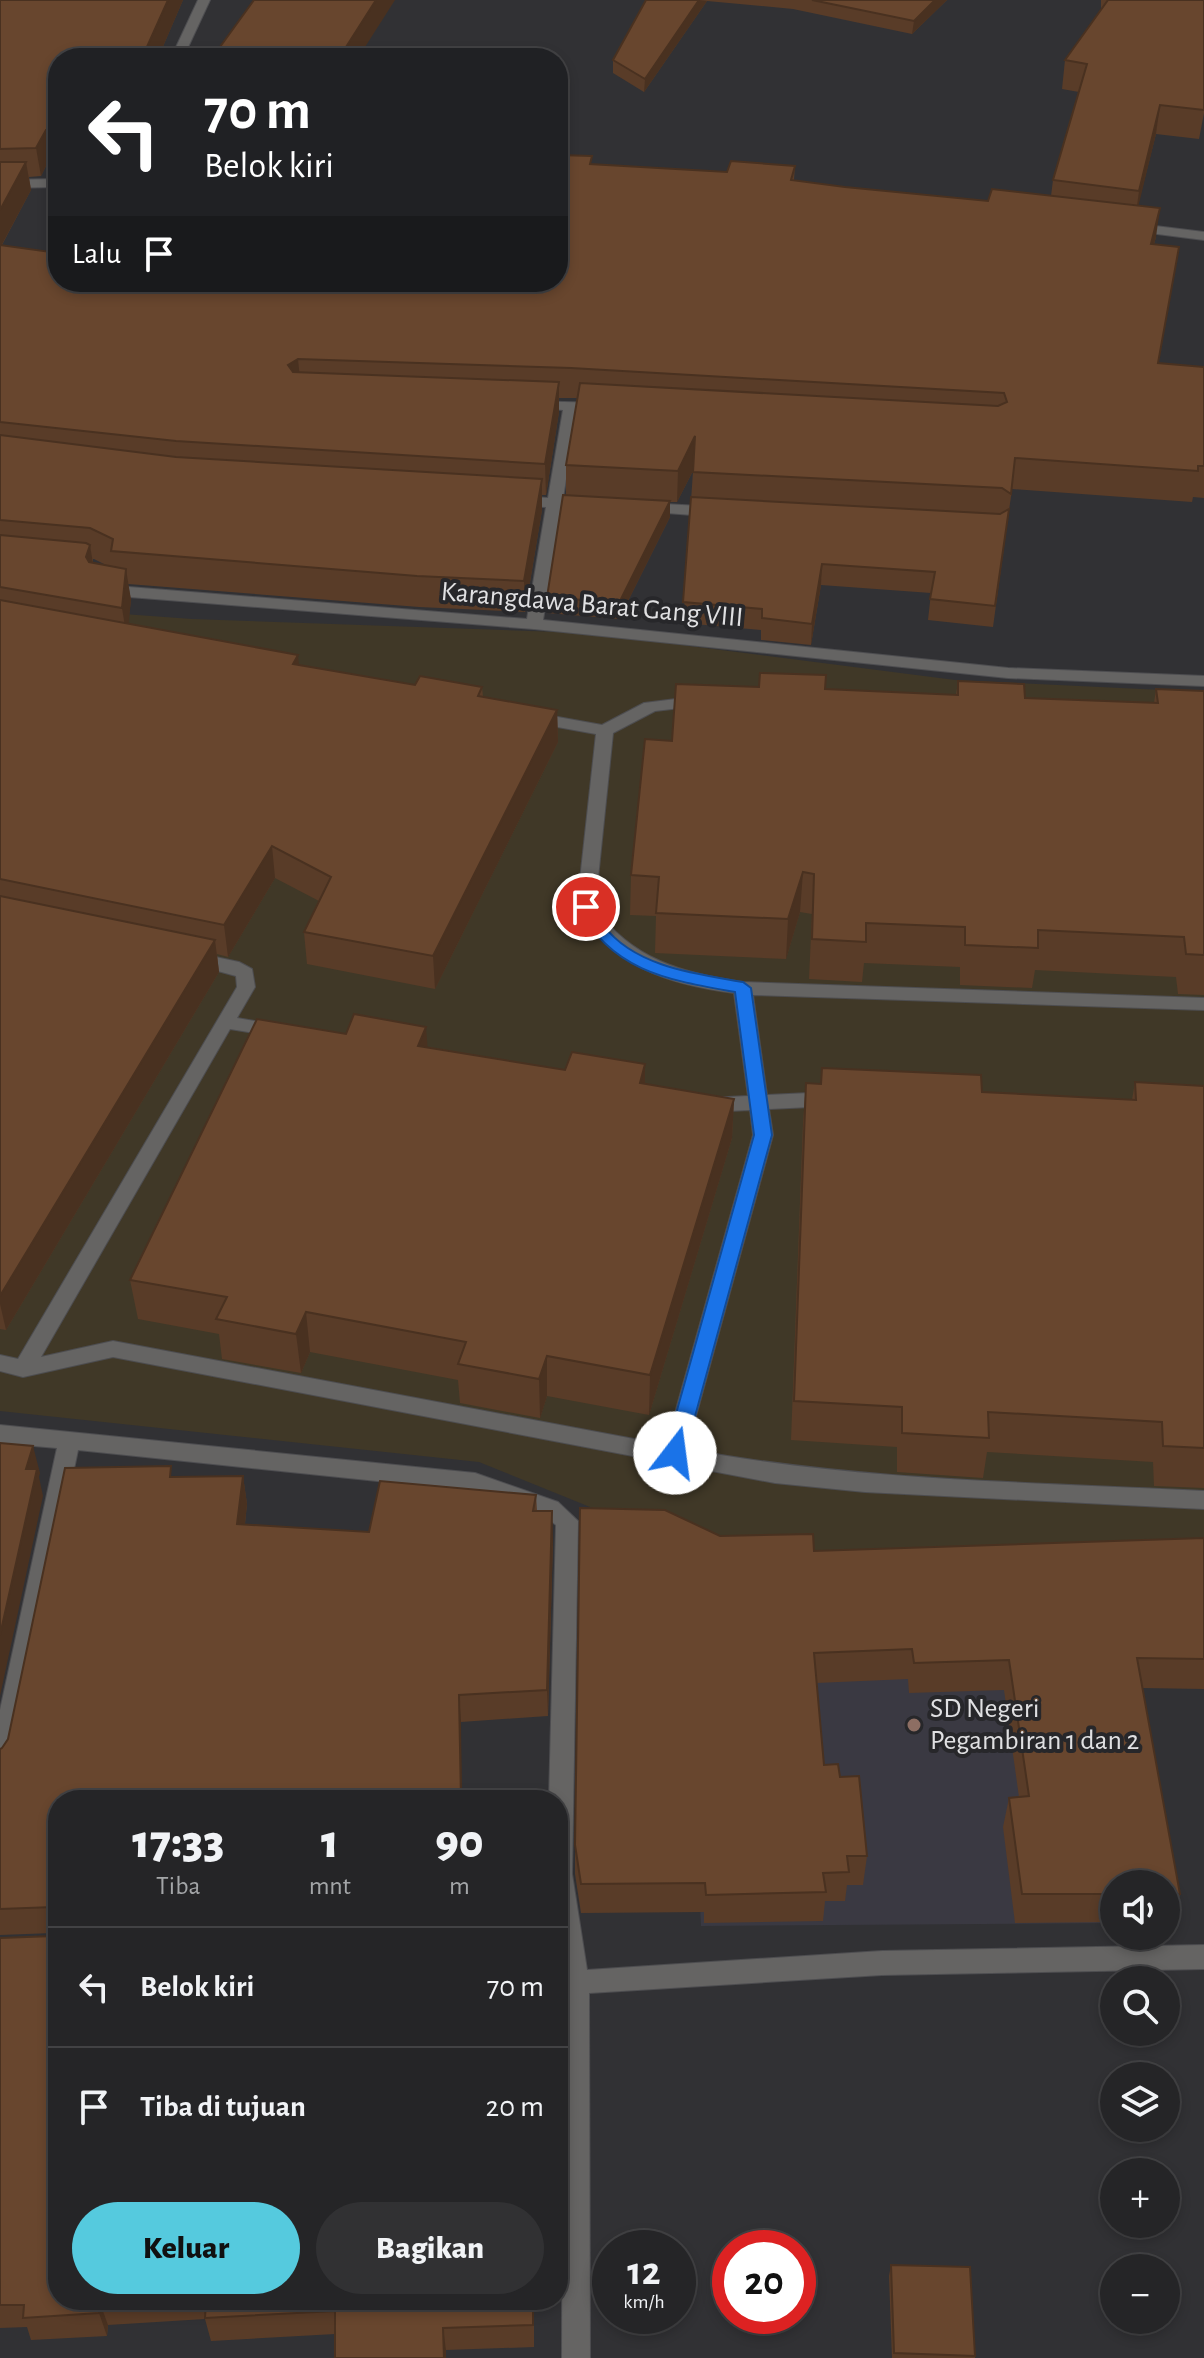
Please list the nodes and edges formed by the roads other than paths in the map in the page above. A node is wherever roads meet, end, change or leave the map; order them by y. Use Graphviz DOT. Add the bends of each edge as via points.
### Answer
graph roads {
  1 [pos="204,0"];
  2 [pos="182,48"];
  3 [pos="48,183"];
  4 [pos="0,184"];
  5 [pos="1110,224"];
  6 [pos="1204,236"];
  7 [pos="524,404"];
  8 [pos="571,405"];
  9 [pos="618,408"];
  10 [pos="496,500"];
  11 [pos="555,502"];
  12 [pos="603,505"];
  13 [pos="634,507"];
  14 [pos="729,512"];
  15 [pos="108,573"];
  16 [pos="534,624"];
  17 [pos="1204,681"];
  18 [pos="719,702"];
  19 [pos="512,714"];
  20 [pos="605,731"];
  21 [pos="170,953"];
  22 [pos="743,988"];
  23 [pos="1204,1004"];
  24 [pos="225,1022"];
  25 [pos="302,1035"];
  26 [pos="857,1100"];
  27 [pos="687,1102"];
  28 [pos="758,1103"];
  29 [pos="0,1363"];
  30 [pos="23,1369"];
  31 [pos="0,1434"];
  32 [pos="69,1442"];
  33 [pos="675,1453"];
  34 [pos="1204,1500"];
  35 [pos="0,1765"];
  36 [pos="562,1790"];
  37 [pos="568,1949"];
  38 [pos="1204,1957"];
  39 [pos="576,1982"];
  40 [pos="576,2358"];
  1 -- 2 [label="street"];
  3 -- 4 [label="street"];
  5 -- 6 [label="street"];
  7 -- 8 [label="street"];
  8 -- 9 [label="street"];
  8 -- 11 [label="street"];
  10 -- 11 [label="street"];
  11 -- 12 [label="street"];
  11 -- 16 [label="street"];
  13 -- 14 [label="street"];
  15 -- 16 [label="street, Karangdawa Barat Gang VIII" via="102,589"];
  16 -- 17 [label="street, Karangdawa Barat Gang VIII" via="1008,673"];
  18 -- 20 [label="street" via="665,702 621,717"];
  19 -- 20 [label="street"];
  20 -- 22 [label="street" via="586,907 599,931 667,974"];
  21 -- 24 [label="street" via="245,973 246,987"];
  22 -- 23 [label="street"];
  22 -- 28 [label="street"];
  24 -- 25 [label="street"];
  24 -- 30 [label="street"];
  26 -- 28 [label="street"];
  27 -- 28 [label="street" via="718,1107"];
  28 -- 33 [label="street" via="763,1135"];
  29 -- 30 [label="street"];
  30 -- 33 [label="street" via="113,1349"];
  31 -- 32 [label="street"];
  32 -- 35 [label="street"];
  32 -- 36 [label="street" via="475,1482 550,1508 567,1521"];
  33 -- 34 [label="street" via="775,1474 865,1483"];
  37 -- 39 [label="street"];
  38 -- 39 [label="street" via="882,1963"];
  39 -- 40 [label="street"];
}
